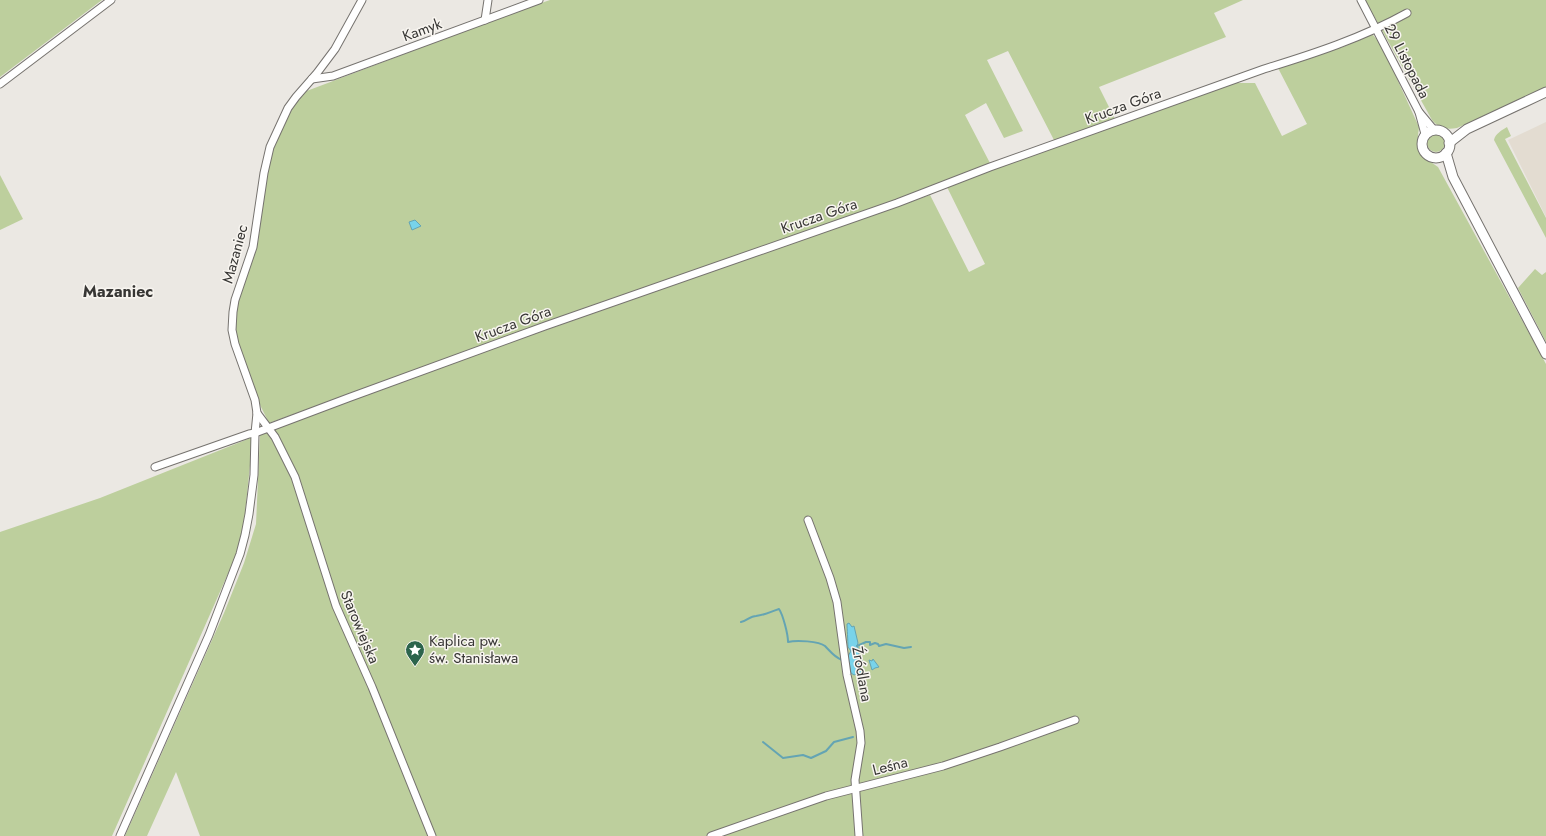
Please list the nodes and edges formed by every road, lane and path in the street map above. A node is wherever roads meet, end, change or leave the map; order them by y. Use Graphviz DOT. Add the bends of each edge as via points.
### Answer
graph roads {
  1 [pos="111,0"];
  2 [pos="362,0"];
  3 [pos="488,0"];
  4 [pos="540,0"];
  5 [pos="1361,0"];
  6 [pos="1407,13"];
  7 [pos="485,20"];
  8 [pos="1376,29"];
  9 [pos="312,79"];
  10 [pos="0,84"];
  11 [pos="1546,92"];
  12 [pos="1467,129"];
  13 [pos="1430,132"];
  14 [pos="1445,134"];
  15 [pos="1450,143"];
  16 [pos="1446,153"];
  17 [pos="1437,158"];
  18 [pos="1453,177"];
  19 [pos="1546,354"];
  20 [pos="257,413"];
  21 [pos="270,428"];
  22 [pos="255,433"];
  23 [pos="155,467"];
  24 [pos="808,520"];
  25 [pos="1075,720"];
  26 [pos="855,788"];
  27 [pos="120,836"];
  28 [pos="432,836"];
  29 [pos="711,836"];
  30 [pos="859,836"];
  1 -- 10 [label="street"];
  2 -- 9 [label="street, Mazaniec" via="335,49"];
  3 -- 7 [label="street"];
  4 -- 7 [label="street, Kamyk"];
  5 -- 8 [label="street, 29 Listopada"];
  6 -- 8 [label="street, Krucza Góra"];
  7 -- 9 [label="street, Kamyk" via="333,76"];
  8 -- 13 [label="street, 29 Listopada"];
  8 -- 21 [label="street, Krucza Góra" via="1309,56 1264,69 990,167"];
  9 -- 20 [label="street, Mazaniec" via="288,108 270,147 253,247 233,312 234,344"];
  11 -- 12 [label="main road"];
  12 -- 14 [label="main road"];
  12 -- 15 [label="main road"];
  13 -- 14 [label="main road" via="1440,131"];
  13 -- 17 [label="main road" via="1422,142 1423,150 1429,156"];
  14 -- 15 [label="main road"];
  15 -- 16 [label="main road"];
  16 -- 17 [label="main road"];
  16 -- 18 [label="main road"];
  17 -- 18 [label="main road"];
  18 -- 19 [label="main road"];
  20 -- 21 [label="street, Starowiejska"];
  20 -- 22 [label="street, Mazaniec"];
  21 -- 22 [label="street, Krucza Góra"];
  21 -- 28 [label="street, Starowiejska" via="295,477 336,606 375,694"];
  22 -- 23 [label="street"];
  22 -- 27 [label="street, Mazaniec" via="254,475 240,554 209,635"];
  24 -- 26 [label="street, Źródlana" via="837,602 847,675 860,731 861,743"];
  25 -- 26 [label="street, Leśna" via="942,766"];
  26 -- 29 [label="street, Leśna"];
  26 -- 30 [label="street, Źródlana"];
}
